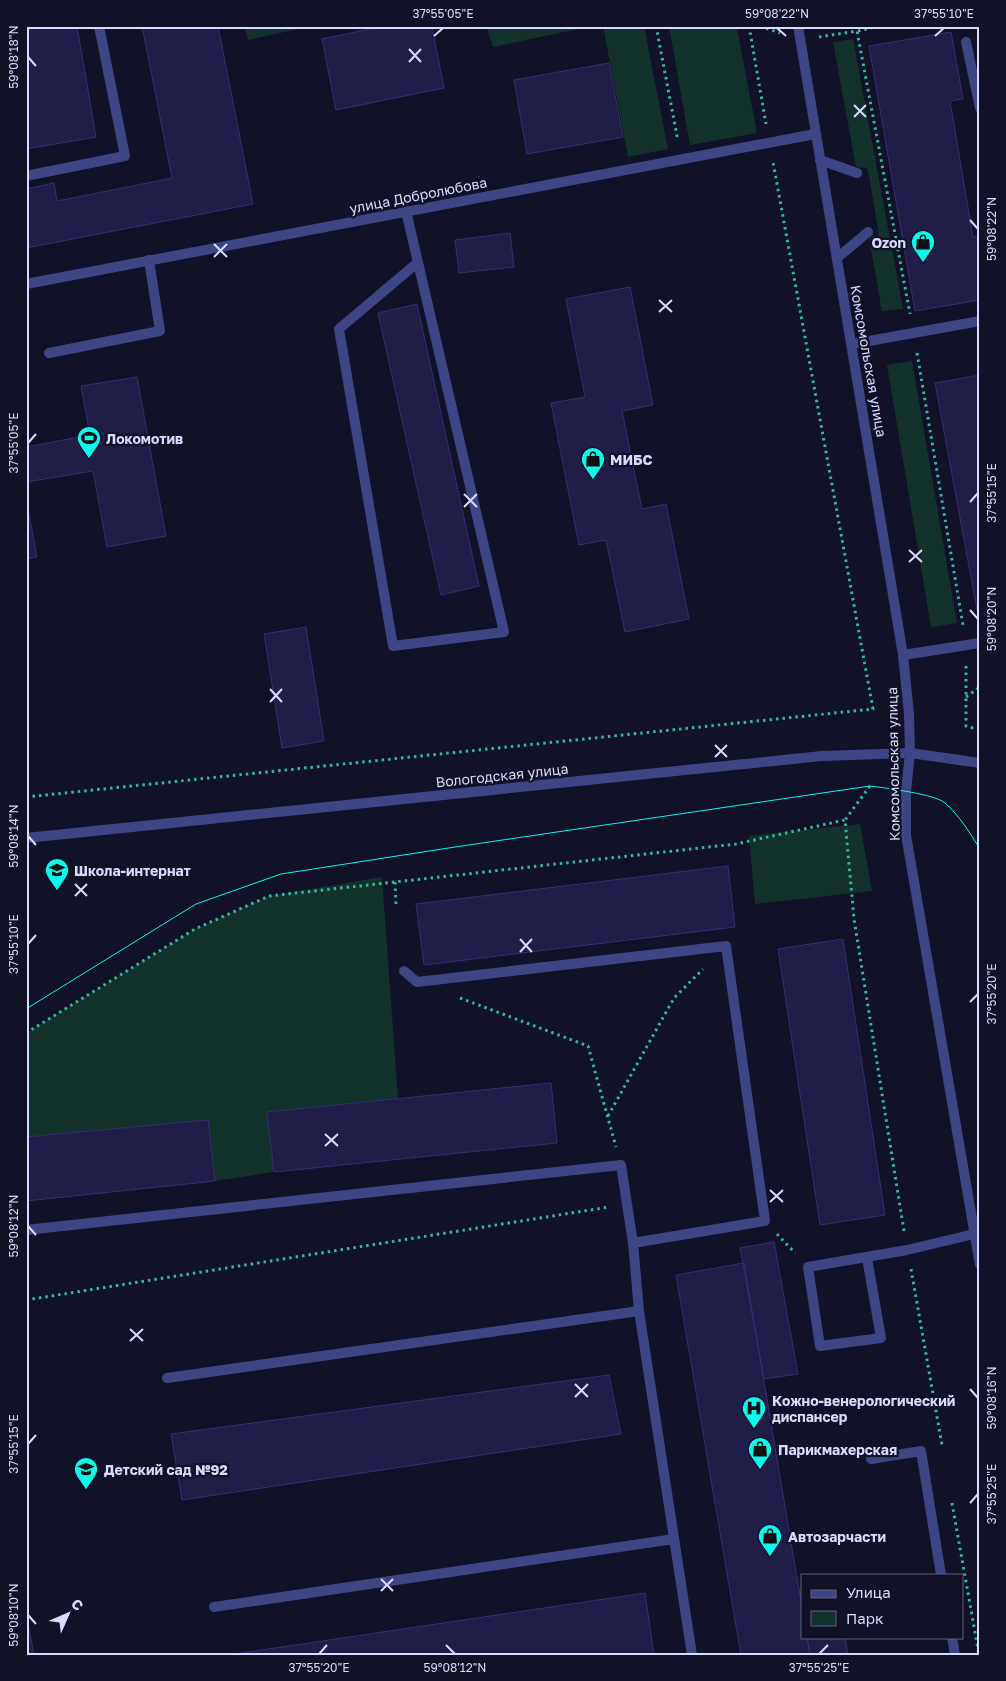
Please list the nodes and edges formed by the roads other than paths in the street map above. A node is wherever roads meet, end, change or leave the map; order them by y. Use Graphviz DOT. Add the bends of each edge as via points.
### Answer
graph roads {
  1 [pos="99,26"];
  2 [pos="798,26"];
  3 [pos="966,42"];
  4 [pos="980,108"];
  5 [pos="815,134"];
  6 [pos="820,160"];
  7 [pos="856,173"];
  8 [pos="26,176"];
  9 [pos="406,211"];
  10 [pos="868,232"];
  11 [pos="838,258"];
  12 [pos="149,260"];
  13 [pos="418,263"];
  14 [pos="26,284"];
  15 [pos="980,321"];
  16 [pos="852,344"];
  17 [pos="49,353"];
  18 [pos="980,643"];
  19 [pos="903,655"];
  20 [pos="910,752"];
  21 [pos="980,762"];
  22 [pos="26,838"];
  23 [pos="404,971"];
  24 [pos="26,1230"];
  25 [pos="974,1234"];
  26 [pos="633,1243"];
  27 [pos="867,1258"];
  28 [pos="980,1265"];
  29 [pos="639,1311"];
  30 [pos="167,1378"];
  31 [pos="871,1459"];
  32 [pos="674,1539"];
  33 [pos="942,1574"];
  34 [pos="214,1607"];
  35 [pos="952,1638"];
  36 [pos="692,1655"];
  37 [pos="955,1655"];
  1 -- 8 [label="street" via="125,156"];
  2 -- 5 [label="street, Комсомольская улица"];
  3 -- 4 [label="street"];
  5 -- 6 [label="street, Комсомольская улица"];
  5 -- 9 [label="street, улица Добролюбова"];
  6 -- 7 [label="street"];
  6 -- 11 [label="street, Комсомольская улица"];
  9 -- 12 [label="street, улица Добролюбова"];
  9 -- 13 [label="street"];
  10 -- 11 [label="street"];
  11 -- 16 [label="street, Комсомольская улица"];
  12 -- 14 [label="street, улица Добролюбова"];
  12 -- 17 [label="street" via="160,331"];
  13 -- 13 [label="street" via="339,329 393,646 504,632"];
  15 -- 16 [label="street"];
  16 -- 19 [label="street, Комсомольская улица"];
  18 -- 19 [label="street"];
  19 -- 20 [label="street, Комсомольская улица"];
  20 -- 21 [label="street, Вологодская улица"];
  20 -- 22 [label="street, Вологодская улица" via="822,756"];
  20 -- 25 [label="street, Комсомольская улица" via="906,835"];
  23 -- 26 [label="street" via="417,982 726,946 731,1014 765,1221"];
  24 -- 26 [label="street" via="621,1165"];
  25 -- 27 [label="street"];
  25 -- 28 [label="street, Комсомольская улица"];
  26 -- 29 [label="street"];
  27 -- 27 [label="street" via="808,1267 820,1346 881,1338"];
  29 -- 30 [label="street"];
  29 -- 32 [label="street"];
  31 -- 33 [label="street" via="921,1451"];
  32 -- 34 [label="street"];
  32 -- 36 [label="street"];
  35 -- 37 [label="street"];
}
